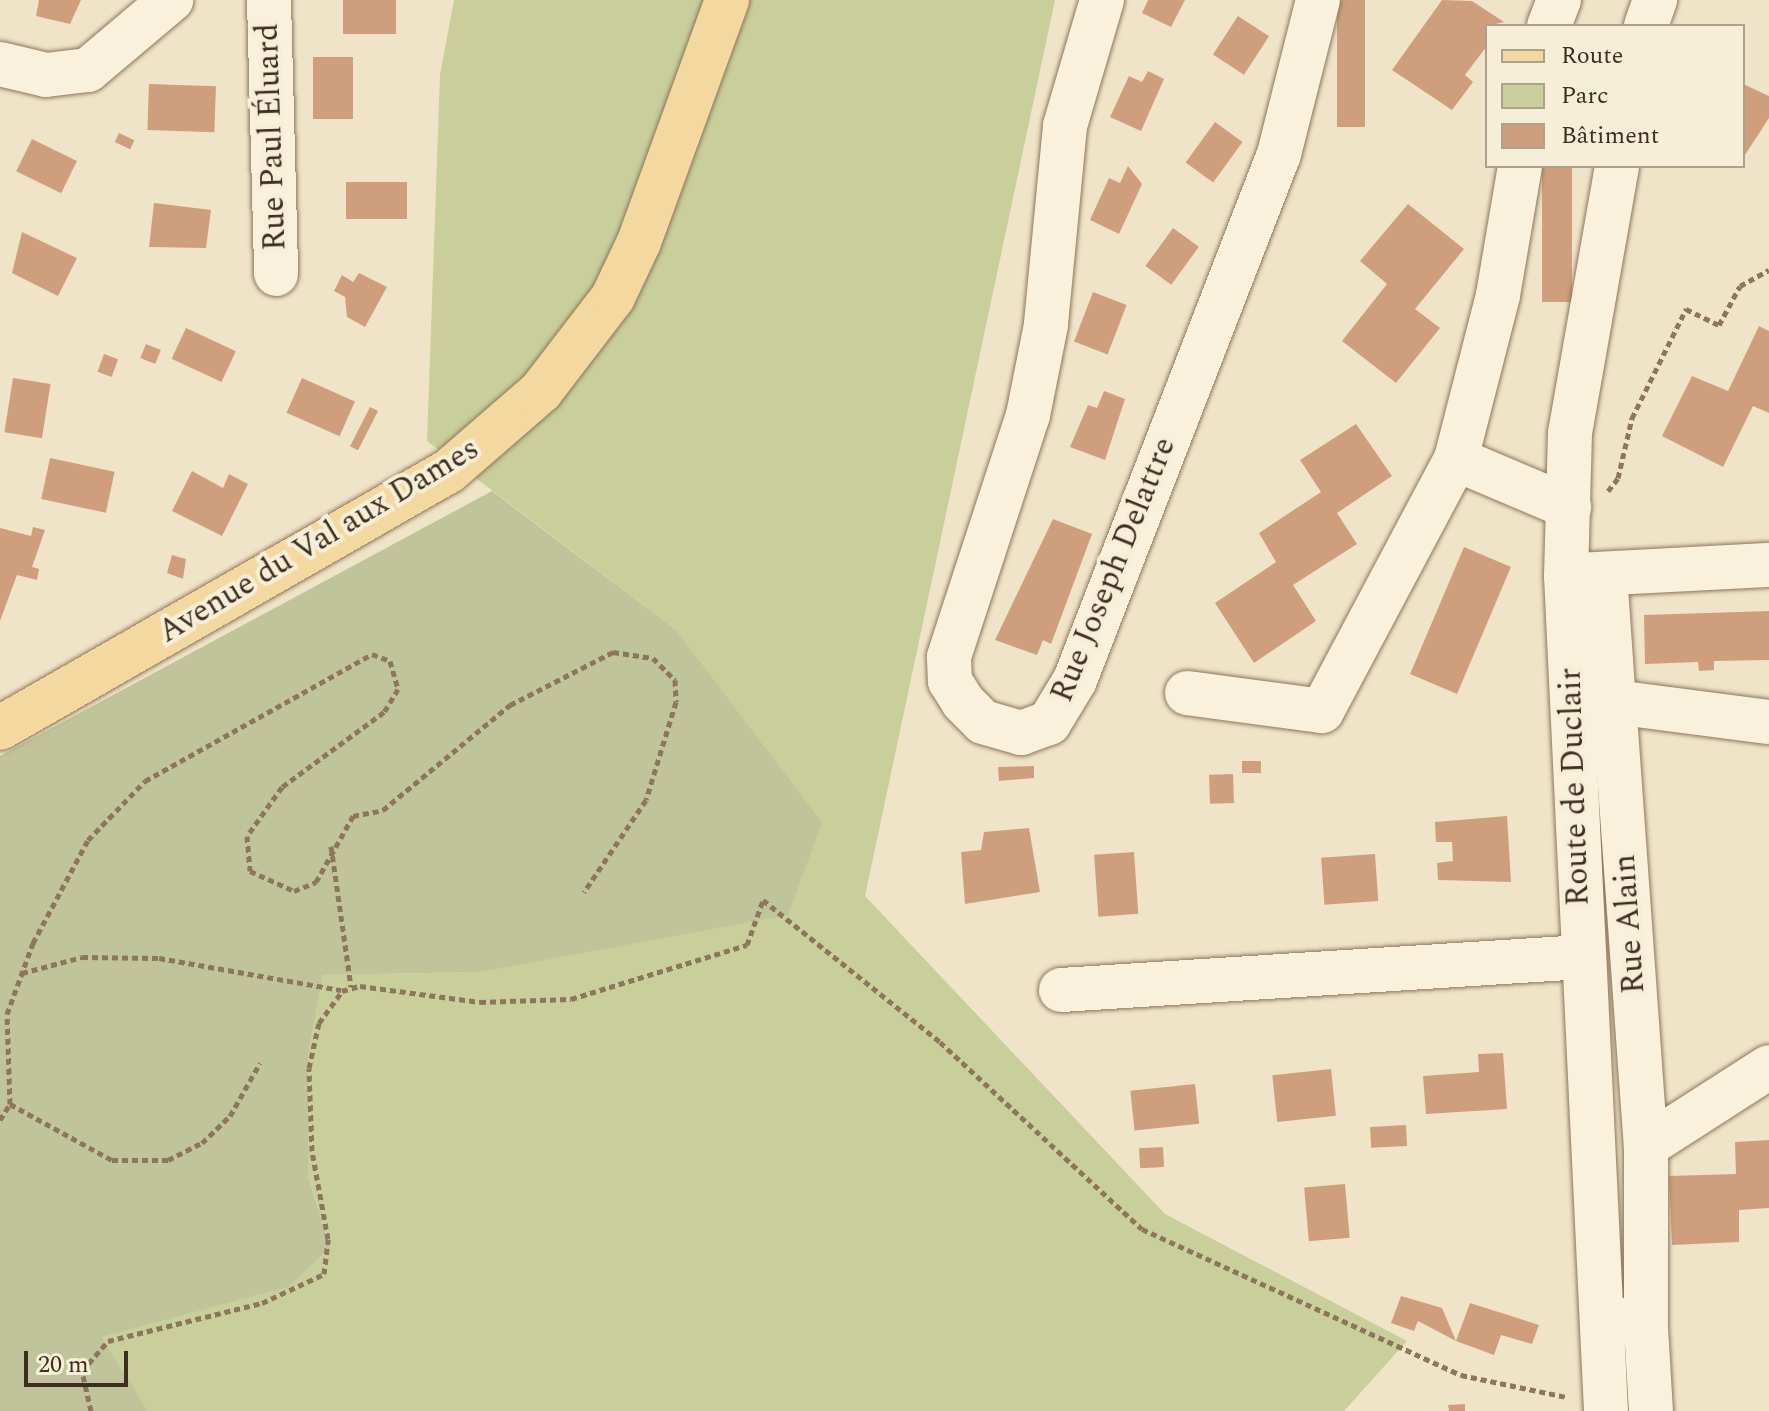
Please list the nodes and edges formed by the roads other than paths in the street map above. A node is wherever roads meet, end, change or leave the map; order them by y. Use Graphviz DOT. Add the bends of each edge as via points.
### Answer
graph roads {
  1 [pos="171,0"];
  2 [pos="269,0"];
  3 [pos="727,0"];
  4 [pos="1102,0"];
  5 [pos="1318,0"];
  6 [pos="1559,0"];
  7 [pos="1655,0"];
  8 [pos="1550,24"];
  9 [pos="1647,24"];
  10 [pos="0,64"];
  11 [pos="1520,168"];
  12 [pos="1617,168"];
  13 [pos="276,274"];
  14 [pos="1456,459"];
  15 [pos="1569,502"];
  16 [pos="1769,565"];
  17 [pos="1585,575"];
  18 [pos="1187,693"];
  19 [pos="1614,702"];
  20 [pos="1769,722"];
  21 [pos="0,728"];
  22 [pos="1582,957"];
  23 [pos="1061,990"];
  24 [pos="1769,1067"];
  25 [pos="1646,1146"];
  26 [pos="1600,1312"];
  27 [pos="1646,1328"];
  28 [pos="1604,1403"];
  29 [pos="1651,1411"];
  1 -- 10 [label="street" via="88,70 46,75"];
  2 -- 13 [label="street, Rue Paul Éluard"];
  3 -- 21 [label="main road, Avenue du Val aux Dames" via="633,256 613,297 541,391 449,471"];
  4 -- 5 [label="street, Rue Joseph Delattre" via="1065,126 1046,325 1028,415 949,657 950,681 963,702 983,722 1021,733 1049,723 1075,680 1279,154"];
  6 -- 8 [label="street"];
  7 -- 9 [label="street"];
  11 -- 14 [label="street" via="1498,295"];
  12 -- 15 [label="street, Route de Duclair" via="1570,433"];
  14 -- 15 [label="street"];
  14 -- 18 [label="street" via="1322,711"];
  15 -- 17 [label="street, Route de Duclair"];
  16 -- 17 [label="street"];
  17 -- 19 [label="street, Rue Alain"];
  17 -- 22 [label="street, Route de Duclair"];
  19 -- 20 [label="street"];
  19 -- 25 [label="street, Rue Alain"];
  22 -- 23 [label="street"];
  22 -- 26 [label="street, Route de Duclair"];
  24 -- 25 [label="street"];
  25 -- 27 [label="street, Rue Alain"];
  26 -- 27 [label="street"];
  26 -- 28 [label="street, Route de Duclair"];
  27 -- 29 [label="street, Rue Alain"];
}
